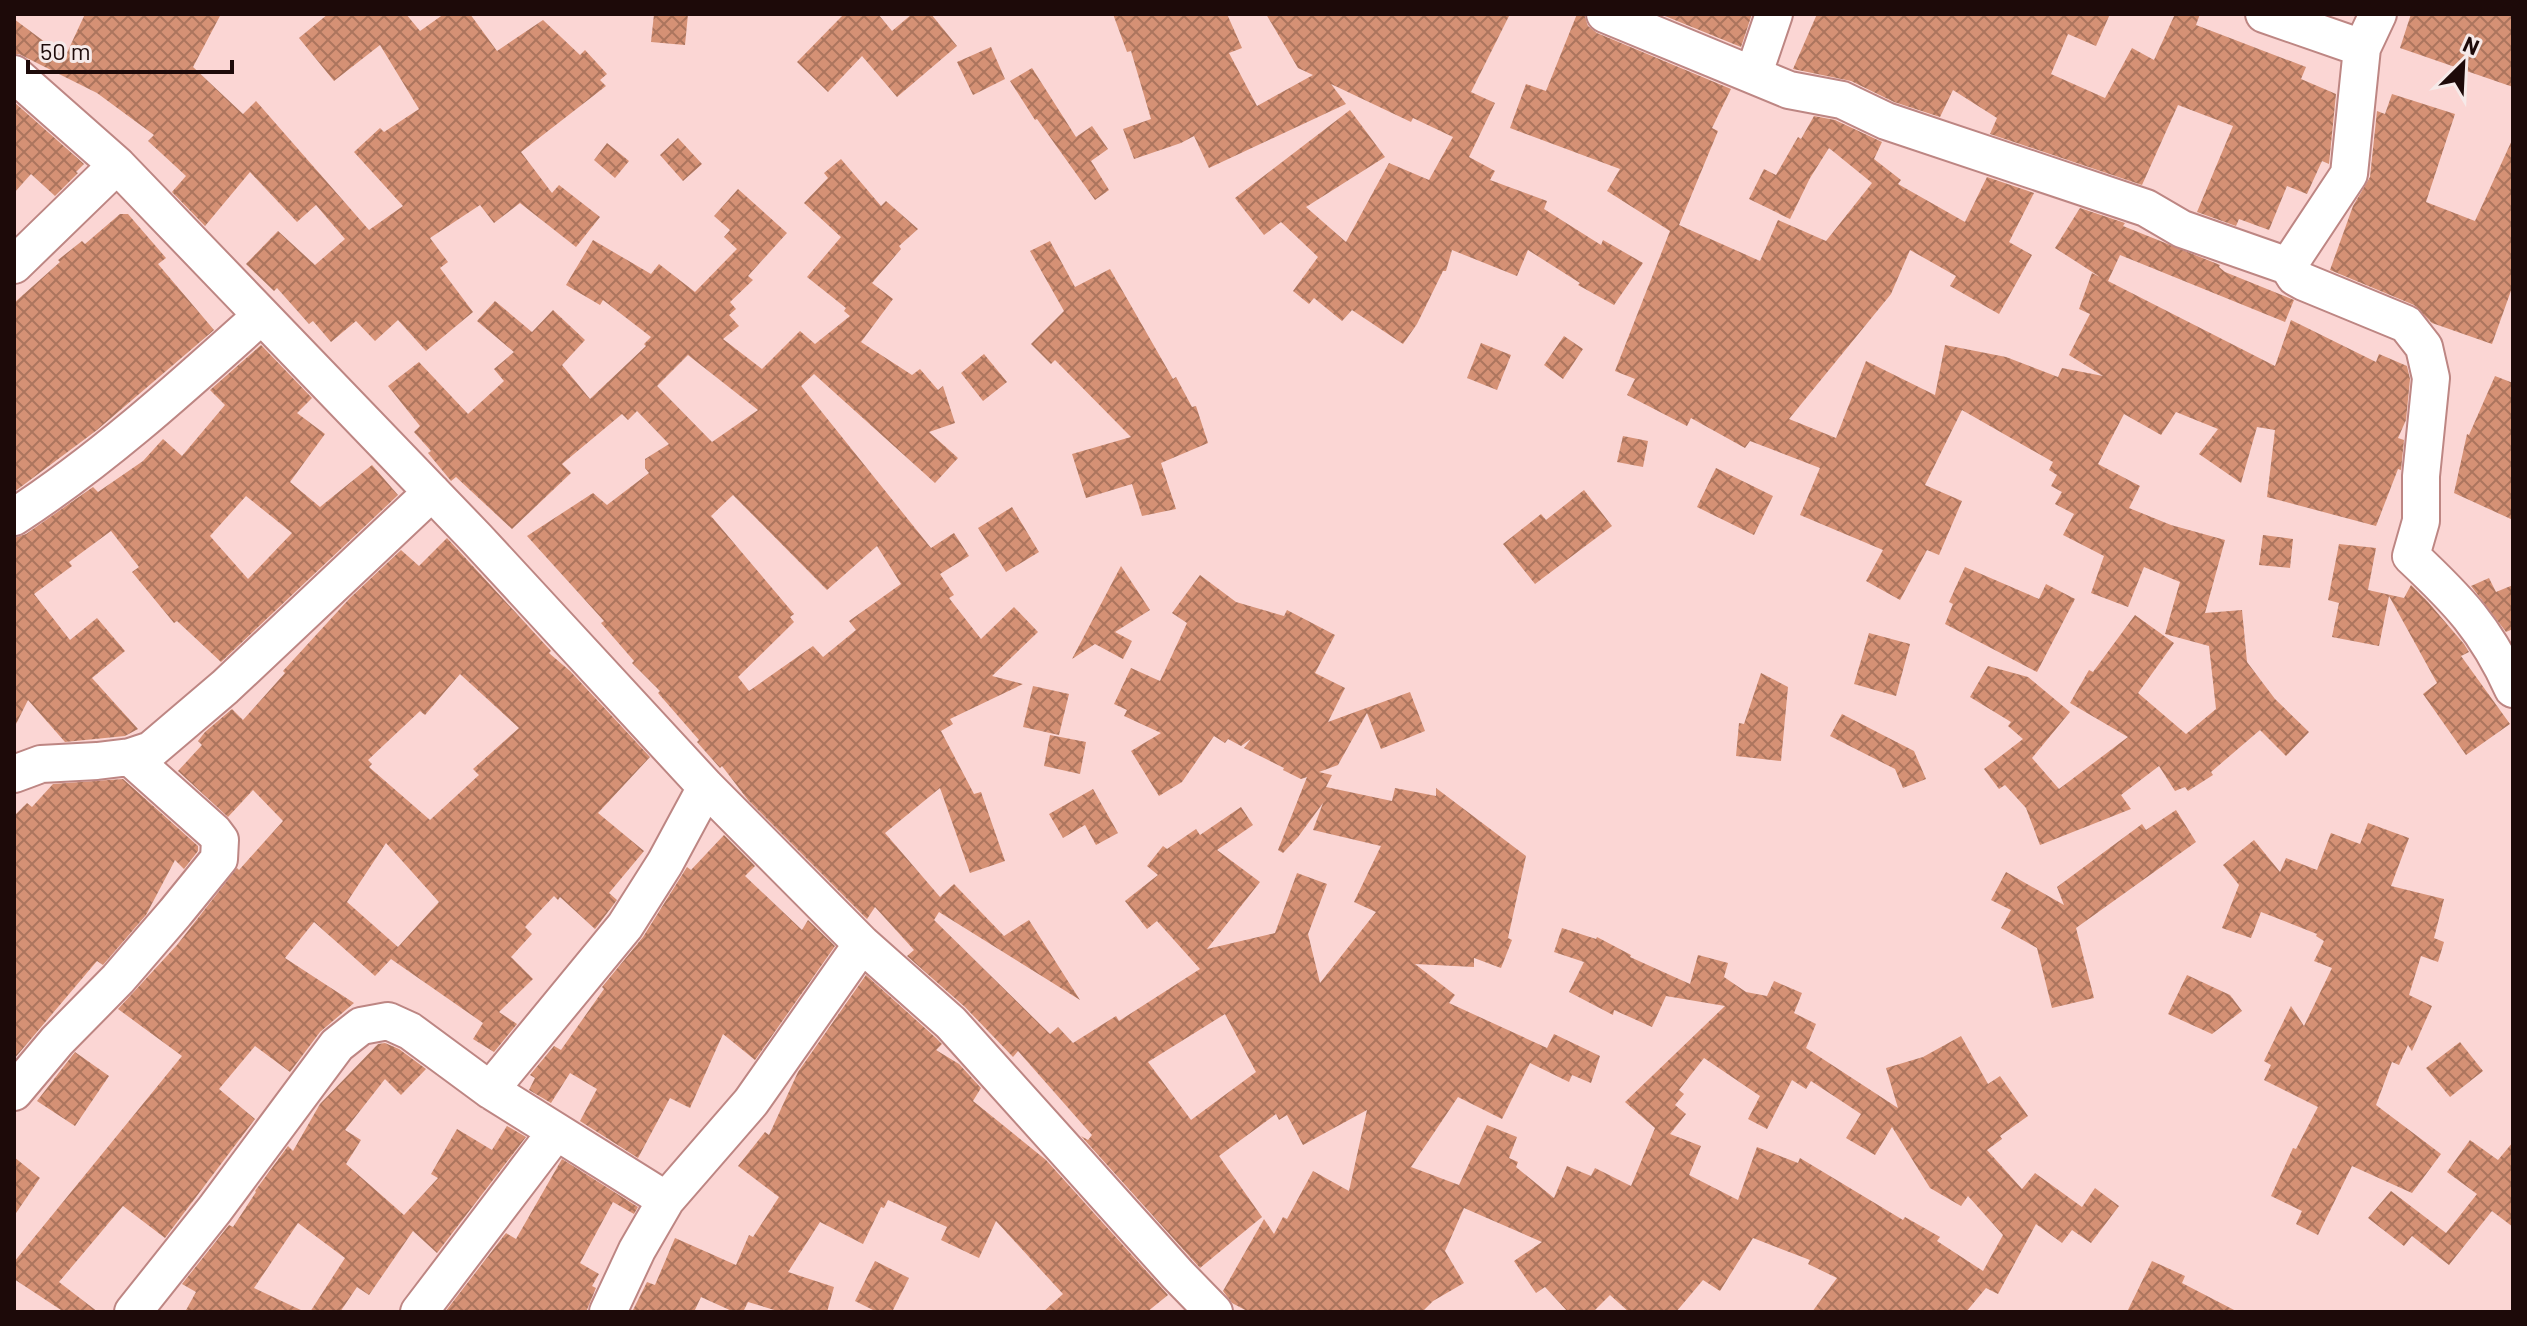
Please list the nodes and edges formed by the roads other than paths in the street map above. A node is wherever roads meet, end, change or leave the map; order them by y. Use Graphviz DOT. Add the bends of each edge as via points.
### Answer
graph roads {
  1 [pos="1605,14"];
  2 [pos="1774,14"];
  3 [pos="2264,14"];
  4 [pos="2378,14"];
  5 [pos="2362,48"];
  6 [pos="1754,73"];
  7 [pos="14,74"];
  8 [pos="117,165"];
  9 [pos="14,265"];
  10 [pos="2288,266"];
  11 [pos="261,316"];
  12 [pos="432,492"];
  13 [pos="14,517"];
  14 [pos="2513,689"];
  15 [pos="130,757"];
  16 [pos="14,774"];
  17 [pos="706,787"];
  18 [pos="862,944"];
  19 [pos="490,1090"];
  20 [pos="14,1092"];
  21 [pos="556,1132"];
  22 [pos="666,1200"];
  23 [pos="133,1312"];
  24 [pos="419,1312"];
  25 [pos="608,1312"];
  26 [pos="1214,1312"];
  1 -- 6 [label="street"];
  2 -- 6 [label="street"];
  3 -- 5 [label="street"];
  4 -- 5 [label="street"];
  5 -- 10 [label="street" via="2349,174"];
  6 -- 10 [label="street" via="1789,90 1842,100 1886,121 2146,208 2182,229"];
  7 -- 8 [label="street"];
  8 -- 9 [label="street"];
  8 -- 11 [label="street"];
  10 -- 14 [label="street" via="2304,282 2406,324 2424,347 2431,378 2421,521 2411,556 2458,599 2496,651"];
  11 -- 12 [label="street"];
  11 -- 13 [label="street" via="171,398"];
  12 -- 15 [label="street" via="168,738"];
  12 -- 17 [label="street"];
  15 -- 16 [label="street" via="41,764"];
  15 -- 20 [label="street" via="214,832 222,848 219,859"];
  17 -- 18 [label="street"];
  17 -- 19 [label="street" via="625,926"];
  18 -- 22 [label="street" via="751,1102"];
  18 -- 26 [label="street" via="951,1023"];
  19 -- 21 [label="street"];
  19 -- 23 [label="street" via="410,1031 388,1021 361,1026 337,1045"];
  21 -- 22 [label="street"];
  21 -- 24 [label="street"];
  22 -- 25 [label="street"];
}
